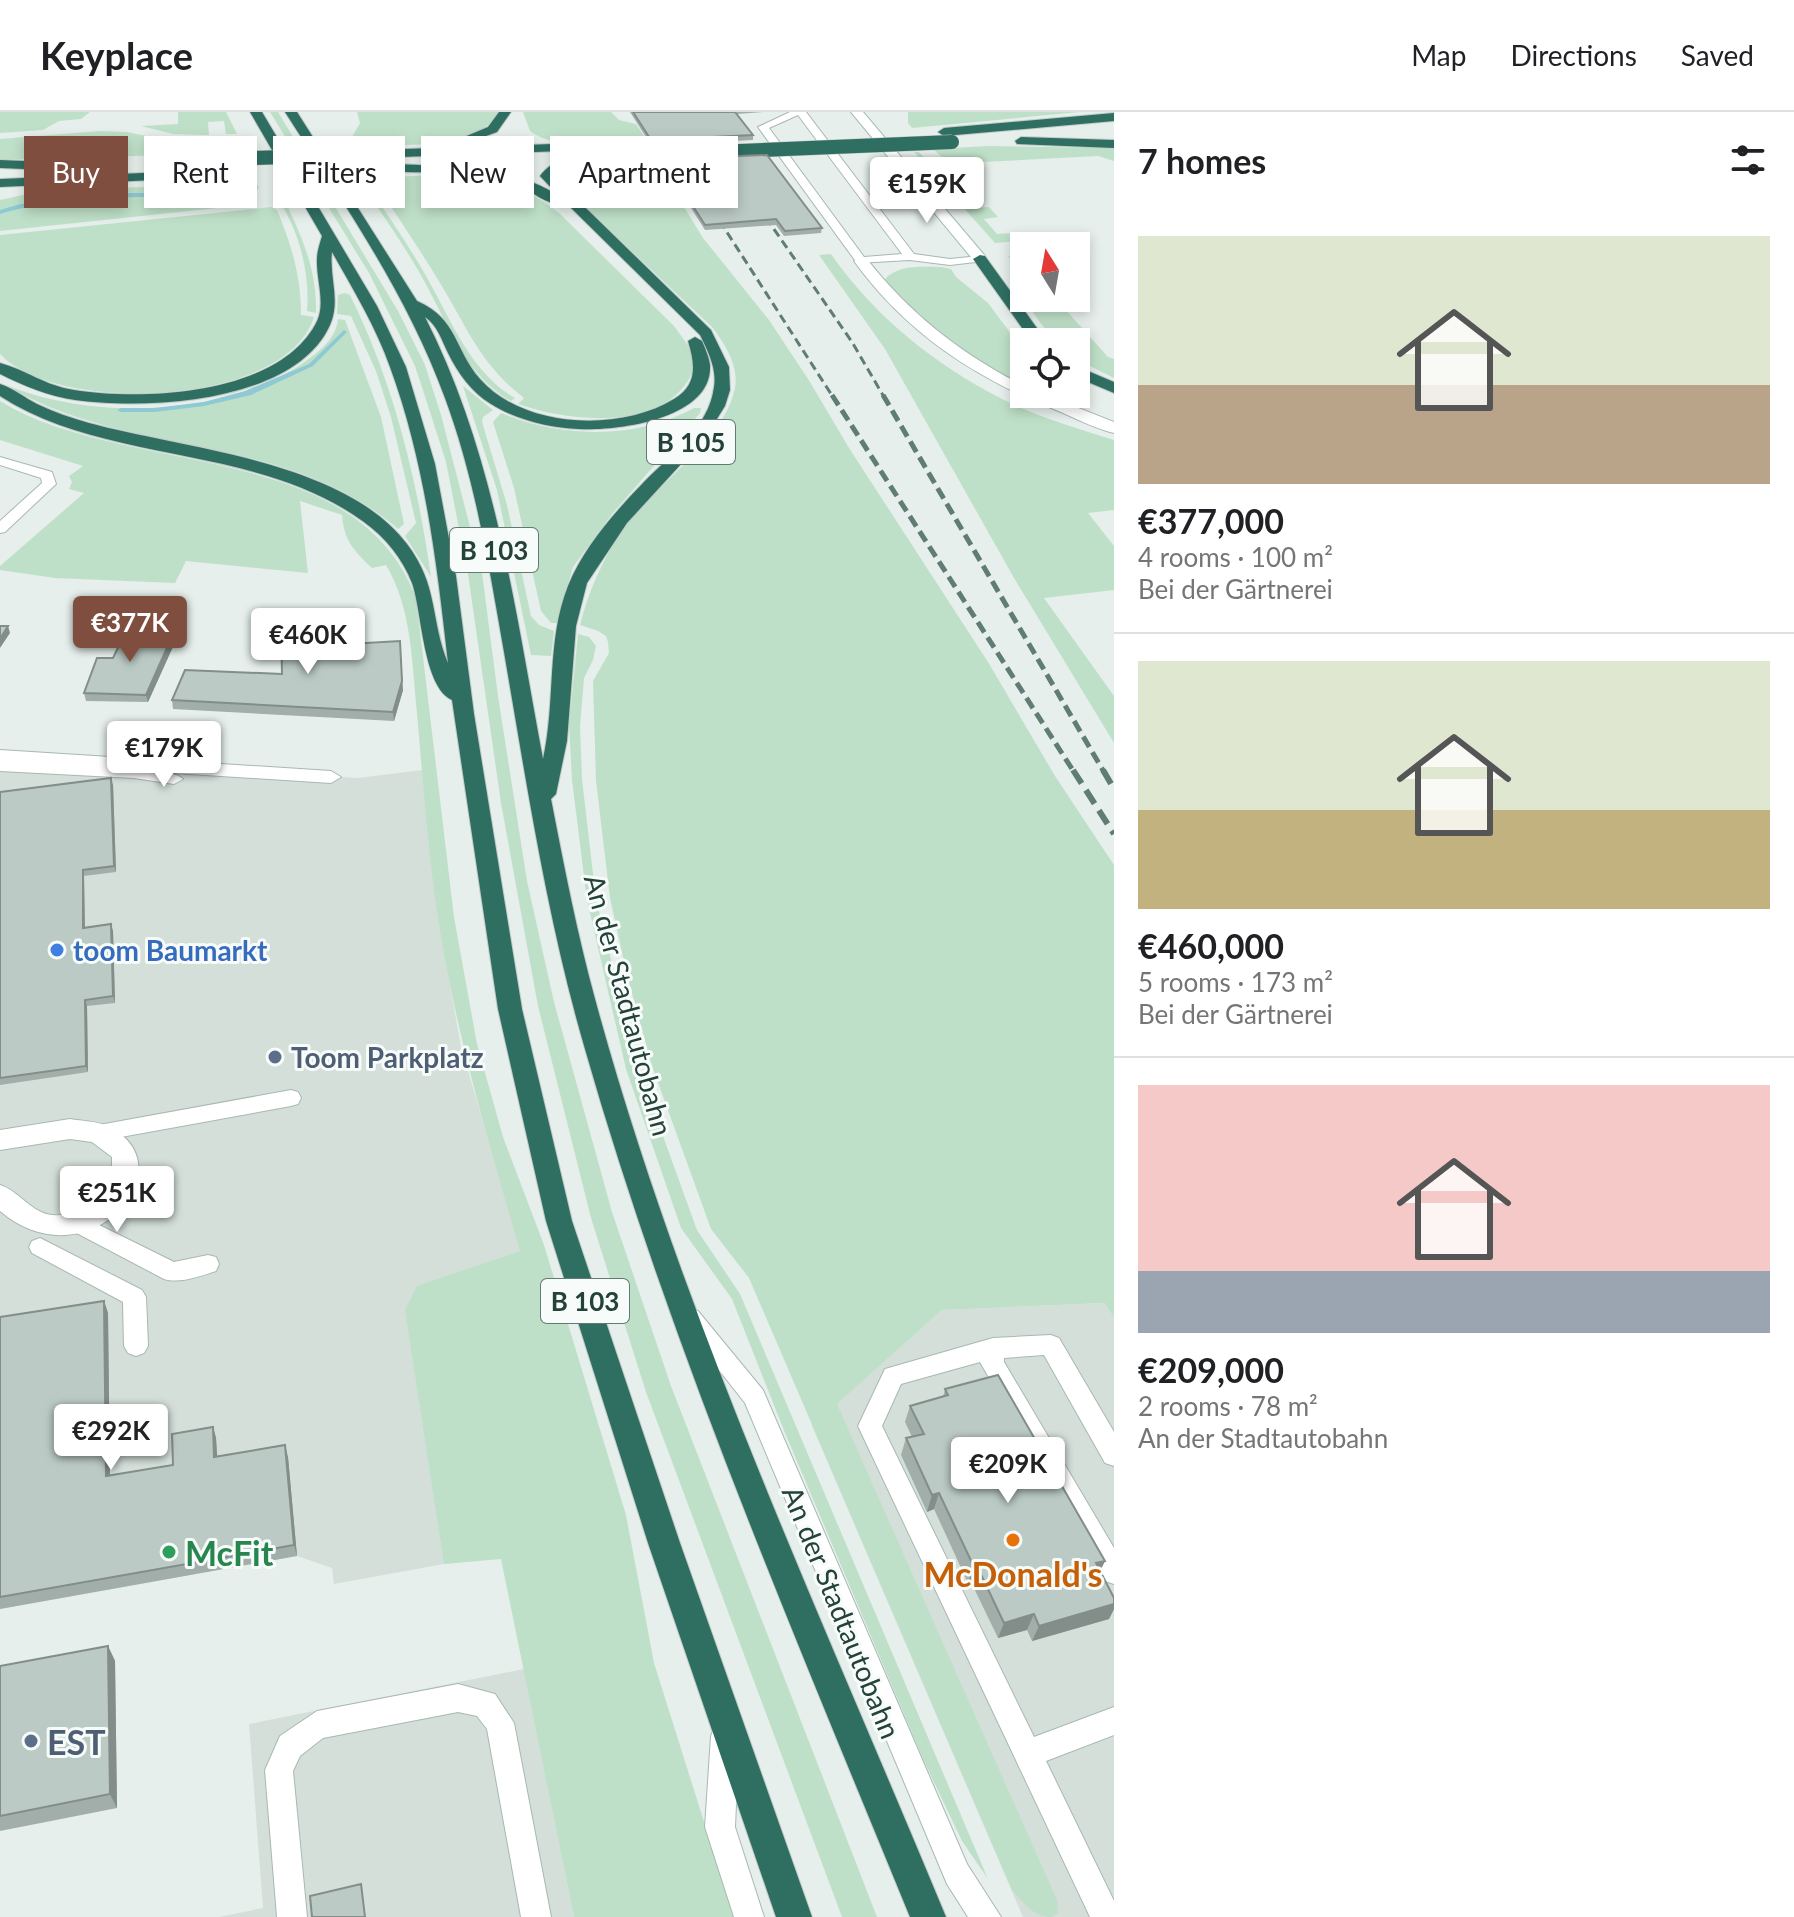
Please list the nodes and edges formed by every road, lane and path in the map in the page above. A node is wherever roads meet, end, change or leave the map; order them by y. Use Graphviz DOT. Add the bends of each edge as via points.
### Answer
graph roads {
  1 [pos="256,112"];
  2 [pos="291,112"];
  3 [pos="505,112"];
  4 [pos="799,112"];
  5 [pos="857,112"];
  6 [pos="1106,112"];
  7 [pos="1114,117"];
  8 [pos="1114,130"];
  9 [pos="1011,135"];
  10 [pos="948,137"];
  11 [pos="983,141"];
  12 [pos="998,141"];
  13 [pos="1114,144"];
  14 [pos="738,146"];
  15 [pos="550,148"];
  16 [pos="405,152"];
  17 [pos="550,153"];
  18 [pos="405,156"];
  19 [pos="405,157"];
  20 [pos="273,159"];
  21 [pos="405,162"];
  22 [pos="128,163"];
  23 [pos="0,166"];
  24 [pos="24,166"];
  25 [pos="273,169"];
  26 [pos="141,177"];
  27 [pos="0,183"];
  28 [pos="0,194"];
  29 [pos="579,208"];
  30 [pos="329,234"];
  31 [pos="910,257"];
  32 [pos="980,259"];
  33 [pos="861,261"];
  34 [pos="414,305"];
  35 [pos="1030,328"];
  36 [pos="0,368"];
  37 [pos="1090,377"];
  38 [pos="1010,385"];
  39 [pos="1114,388"];
  40 [pos="0,389"];
  41 [pos="1064,408"];
  42 [pos="1114,428"];
  43 [pos="0,461"];
  44 [pos="0,529"];
  45 [pos="464,714"];
  46 [pos="0,756"];
  47 [pos="0,766"];
  48 [pos="331,777"];
  49 [pos="174,779"];
  50 [pos="543,804"];
  51 [pos="291,1098"];
  52 [pos="99,1133"];
  53 [pos="0,1140"];
  54 [pos="0,1195"];
  55 [pos="75,1222"];
  56 [pos="40,1247"];
  57 [pos="208,1264"];
  58 [pos="685,1312"];
  59 [pos="136,1346"];
  60 [pos="993,1348"];
  61 [pos="1114,1455"];
  62 [pos="1114,1572"];
  63 [pos="725,1720"];
  64 [pos="1114,1721"];
  65 [pos="1028,1754"];
  66 [pos="292,1917"];
  67 [pos="536,1917"];
  68 [pos="749,1917"];
  69 [pos="794,1917"];
  70 [pos="928,1917"];
  71 [pos="986,1917"];
  72 [pos="1106,1917"];
  1 -- 30 [label="highway, B 103"];
  2 -- 34 [label="highway, An der Stadtautobahn / B 103"];
  3 -- 16 [label="highway" via="496,127 470,139"];
  4 -- 31 [label="lane"];
  4 -- 33 [label="lane" via="763,127"];
  5 -- 32 [label="street"];
  6 -- 9 [label="highway" via="1029,121"];
  7 -- 9 [label="highway, B 105"];
  8 -- 11 [label="highway, B 105"];
  9 -- 10 [label="highway, B 105"];
  9 -- 13 [label="highway"];
  10 -- 11 [label="highway, B 105"];
  10 -- 14 [label="highway, B 105, bridge"];
  11 -- 12 [label="highway"];
  15 -- 18 [label="highway, B 105"];
  17 -- 19 [label="highway"];
  20 -- 22 [label="highway, B 105, bridge"];
  21 -- 34 [label="highway" via="495,175 554,198 679,319 702,354 704,371 690,396 641,419 579,424 528,415 472,381 440,321"];
  23 -- 24 [label="highway"];
  25 -- 26 [label="highway"];
  26 -- 27 [label="highway"];
  26 -- 28 [label="highway"];
  29 -- 50 [label="highway, B 105" via="706,333 717,352 722,390 712,415 610,534 577,588 562,671 557,741"];
  30 -- 36 [label="highway" via="321,330 308,346 259,375 186,396 139,400 60,394"];
  30 -- 45 [label="highway, B 103" via="398,367 427,464"];
  31 -- 32 [label="lane"];
  31 -- 33 [label="lane"];
  32 -- 35 [label="highway"];
  33 -- 38 [label="street" via="892,303 927,333"];
  34 -- 50 [label="highway, An der Stadtautobahn / B 103" via="473,459"];
  37 -- 39 [label="highway"];
  40 -- 45 [label="highway" via="46,415 246,463 361,510 392,536 419,578 428,600 434,653"];
  41 -- 42 [label="street"];
  43 -- 44 [label="lane" via="47,475 49,484"];
  45 -- 63 [label="highway, B 103" via="510,1009 559,1221"];
  46 -- 48 [label="street"];
  47 -- 49 [label="lane"];
  50 -- 58 [label="highway, An der Stadtautobahn / B 103" via="596,1046"];
  51 -- 52 [label="lane"];
  52 -- 53 [label="street" via="70,1129"];
  52 -- 55 [label="street" via="125,1153 124,1181 104,1212"];
  54 -- 55 [label="street" via="44,1225"];
  55 -- 57 [label="lane" via="172,1272"];
  56 -- 59 [label="lane" via="134,1297"];
  58 -- 70 [label="highway, An der Stadtautobahn / B 103"];
  58 -- 71 [label="lane" via="754,1397 957,1874"];
  60 -- 61 [label="lane" via="1051,1345"];
  60 -- 62 [label="lane" via="992,1363"];
  60 -- 65 [label="lane" via="893,1376 870,1426"];
  63 -- 68 [label="lane" via="720,1827"];
  63 -- 69 [label="highway, B 103"];
  64 -- 65 [label="lane"];
  65 -- 72 [label="lane"];
  66 -- 67 [label="lane" via="279,1770 290,1746 317,1725 458,1698 485,1704 500,1723"];
}
